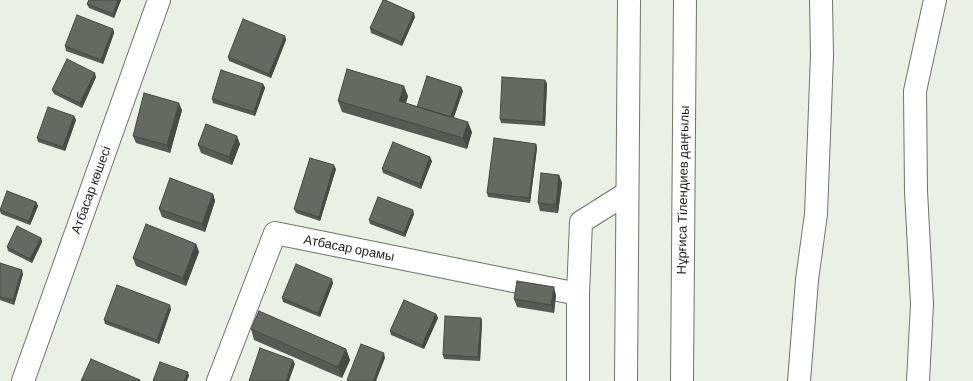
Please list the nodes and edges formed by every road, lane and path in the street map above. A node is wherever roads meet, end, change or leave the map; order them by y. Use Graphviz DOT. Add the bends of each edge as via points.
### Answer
graph roads {
  1 [pos="159,0"];
  2 [pos="629,0"];
  3 [pos="685,0"];
  4 [pos="821,0"];
  5 [pos="935,0"];
  6 [pos="627,193"];
  7 [pos="578,294"];
  8 [pos="23,381"];
  9 [pos="218,381"];
  10 [pos="578,381"];
  11 [pos="626,381"];
  12 [pos="682,381"];
  13 [pos="799,381"];
  14 [pos="918,381"];
  1 -- 8 [label="street, Атбасар көшесі"];
  2 -- 6 [label="street"];
  3 -- 12 [label="street, Нұрғиса Тілендиев даңғылы"];
  4 -- 13 [label="street" via="822,55 816,214 806,280"];
  5 -- 14 [label="street" via="915,91 916,191 922,304"];
  6 -- 7 [label="street" via="580,222"];
  6 -- 11 [label="street"];
  7 -- 9 [label="street, Атбасар орамы" via="275,233"];
  7 -- 10 [label="street"];
}
